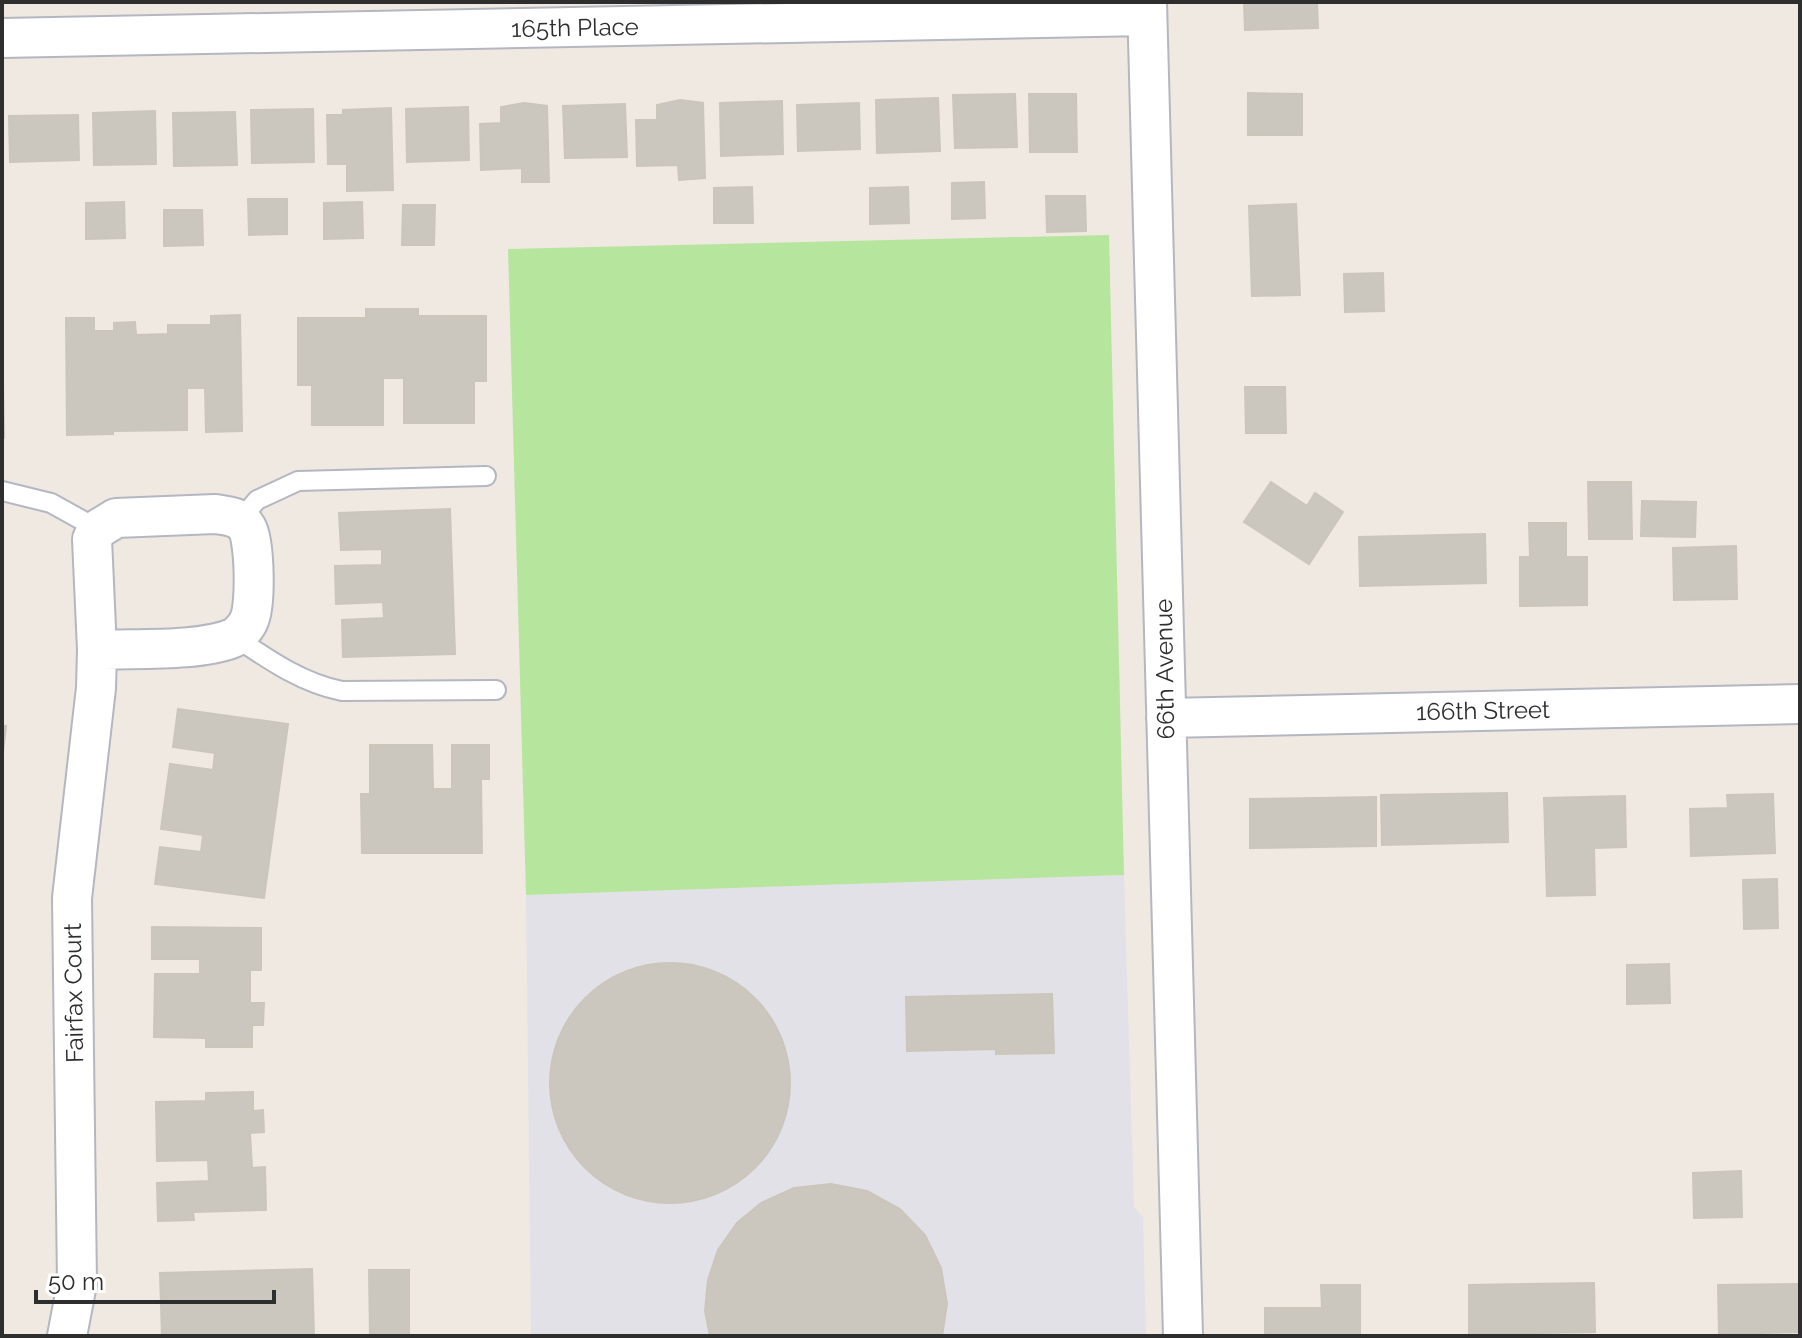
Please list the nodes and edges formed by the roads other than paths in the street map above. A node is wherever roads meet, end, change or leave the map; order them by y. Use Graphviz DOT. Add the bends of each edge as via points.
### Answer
graph roads {
  1 [pos="1147,9"];
  2 [pos="707,14"];
  3 [pos="2,38"];
  4 [pos="486,476"];
  5 [pos="2,491"];
  6 [pos="240,520"];
  7 [pos="98,529"];
  8 [pos="235,637"];
  9 [pos="97,650"];
  10 [pos="496,690"];
  11 [pos="1800,704"];
  12 [pos="1166,718"];
  13 [pos="67,1336"];
  14 [pos="1183,1336"];
  1 -- 2 [label="street, 165th Place"];
  1 -- 12 [label="street, 66th Avenue"];
  2 -- 3 [label="street, 165th Place"];
  4 -- 6 [label="lane" via="298,481 257,500"];
  5 -- 7 [label="lane" via="51,503"];
  6 -- 7 [label="street" via="215,514 116,518"];
  6 -- 8 [label="street" via="251,539 253,598 249,622"];
  7 -- 9 [label="street, Fairfax Court" via="92,539"];
  8 -- 9 [label="street" via="201,645"];
  8 -- 10 [label="lane" via="318,686 342,691"];
  9 -- 13 [label="street, Fairfax Court" via="72,898 77,1284"];
  11 -- 12 [label="street, 166th Street"];
  12 -- 14 [label="street, 66th Avenue"];
}
